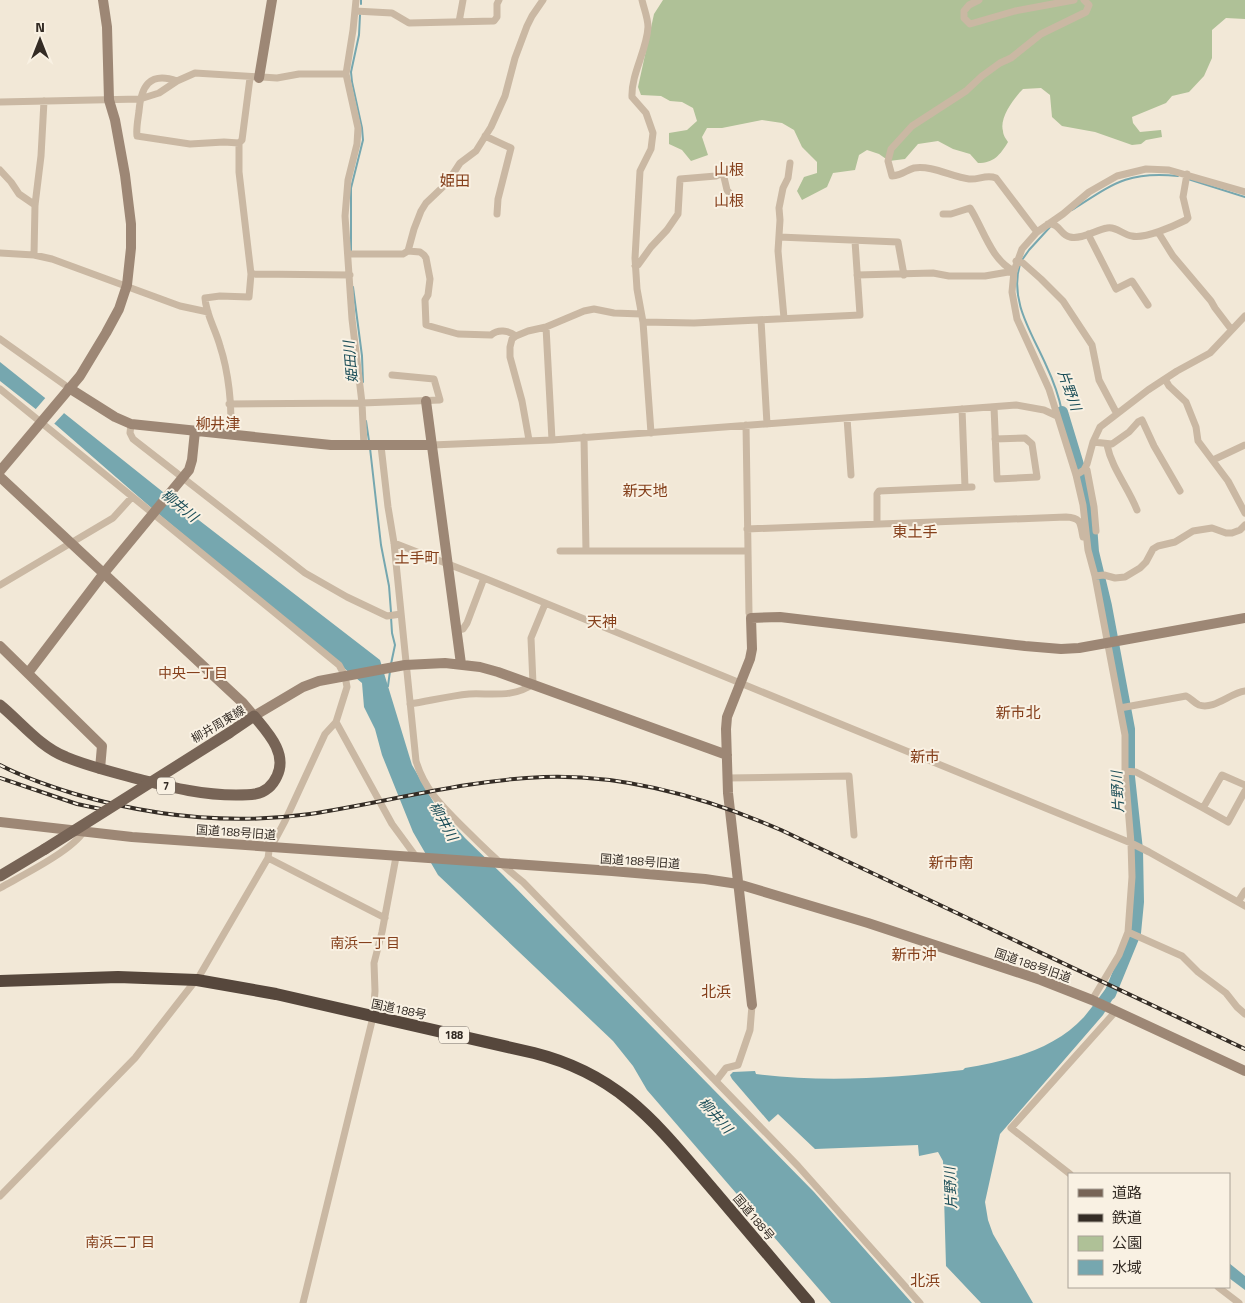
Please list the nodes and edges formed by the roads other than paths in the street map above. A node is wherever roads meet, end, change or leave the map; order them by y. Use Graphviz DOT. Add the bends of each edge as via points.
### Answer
graph roads {
  1 [pos="103,0"];
  2 [pos="272,0"];
  3 [pos="356,0"];
  4 [pos="464,0"];
  5 [pos="499,0"];
  6 [pos="544,0"];
  7 [pos="642,0"];
  8 [pos="979,0"];
  9 [pos="1074,0"];
  10 [pos="1084,0"];
  11 [pos="356,11"];
  12 [pos="459,22"];
  13 [pos="346,74"];
  14 [pos="254,78"];
  15 [pos="177,81"];
  16 [pos="140,99"];
  17 [pos="109,100"];
  18 [pos="44,101"];
  19 [pos="0,102"];
  20 [pos="485,136"];
  21 [pos="239,143"];
  22 [pos="790,163"];
  23 [pos="0,170"];
  24 [pos="1186,176"];
  25 [pos="1245,192"];
  26 [pos="731,195"];
  27 [pos="35,205"];
  28 [pos="497,214"];
  29 [pos="943,214"];
  30 [pos="1048,224"];
  31 [pos="1037,232"];
  32 [pos="1158,232"];
  33 [pos="1088,234"];
  34 [pos="779,238"];
  35 [pos="856,241"];
  36 [pos="408,251"];
  37 [pos="0,253"];
  38 [pos="348,254"];
  39 [pos="34,255"];
  40 [pos="1019,262"];
  41 [pos="635,266"];
  42 [pos="1014,271"];
  43 [pos="251,274"];
  44 [pos="904,274"];
  45 [pos="350,275"];
  46 [pos="857,275"];
  47 [pos="127,286"];
  48 [pos="1148,305"];
  49 [pos="208,312"];
  50 [pos="641,314"];
  51 [pos="1245,316"];
  52 [pos="784,318"];
  53 [pos="761,320"];
  54 [pos="643,322"];
  55 [pos="546,326"];
  56 [pos="1231,329"];
  57 [pos="516,336"];
  58 [pos="0,339"];
  59 [pos="392,375"];
  60 [pos="1165,379"];
  61 [pos="69,388"];
  62 [pos="0,389"];
  63 [pos="426,401"];
  64 [pos="362,403"];
  65 [pos="229,404"];
  66 [pos="994,407"];
  67 [pos="962,409"];
  68 [pos="1117,414"];
  69 [pos="1057,416"];
  70 [pos="847,418"];
  71 [pos="42,420"];
  72 [pos="131,424"];
  73 [pos="767,424"];
  74 [pos="746,425"];
  75 [pos="195,431"];
  76 [pos="651,433"];
  77 [pos="230,434"];
  78 [pos="584,438"];
  79 [pos="995,439"];
  80 [pos="529,440"];
  81 [pos="552,440"];
  82 [pos="1093,442"];
  83 [pos="432,445"];
  84 [pos="1107,445"];
  85 [pos="1245,445"];
  86 [pos="371,446"];
  87 [pos="1213,460"];
  88 [pos="0,471"];
  89 [pos="1081,471"];
  90 [pos="851,475"];
  91 [pos="0,477"];
  92 [pos="183,478"];
  93 [pos="1180,491"];
  94 [pos="132,497"];
  95 [pos="1137,510"];
  96 [pos="155,511"];
  97 [pos="1245,513"];
  98 [pos="877,524"];
  99 [pos="1245,525"];
  100 [pos="747,529"];
  101 [pos="1096,532"];
  102 [pos="394,543"];
  103 [pos="72,544"];
  104 [pos="1088,544"];
  105 [pos="560,551"];
  106 [pos="586,551"];
  107 [pos="748,551"];
  108 [pos="448,564"];
  109 [pos="104,573"];
  110 [pos="1099,576"];
  111 [pos="484,578"];
  112 [pos="0,586"];
  113 [pos="545,604"];
  114 [pos="400,614"];
  115 [pos="751,618"];
  116 [pos="1245,618"];
  117 [pos="457,630"];
  118 [pos="1107,643"];
  119 [pos="0,646"];
  120 [pos="461,664"];
  121 [pos="405,665"];
  122 [pos="28,673"];
  123 [pos="348,676"];
  124 [pos="533,684"];
  125 [pos="741,684"];
  126 [pos="1245,691"];
  127 [pos="410,704"];
  128 [pos="0,705"];
  129 [pos="1120,708"];
  130 [pos="254,716"];
  131 [pos="336,722"];
  132 [pos="727,754"];
  133 [pos="100,769"];
  134 [pos="1128,771"];
  135 [pos="727,778"];
  136 [pos="1245,785"];
  137 [pos="1245,791"];
  138 [pos="1204,808"];
  139 [pos="0,822"];
  140 [pos="84,832"];
  141 [pos="854,835"];
  142 [pos="1135,845"];
  143 [pos="271,847"];
  144 [pos="396,857"];
  145 [pos="268,858"];
  146 [pos="420,858"];
  147 [pos="497,864"];
  148 [pos="0,876"];
  149 [pos="738,884"];
  150 [pos="0,888"];
  151 [pos="1245,891"];
  152 [pos="1242,904"];
  153 [pos="385,918"];
  154 [pos="1129,933"];
  155 [pos="198,980"];
  156 [pos="0,981"];
  157 [pos="1095,1001"];
  158 [pos="752,1005"];
  159 [pos="1115,1010"];
  160 [pos="1245,1014"];
  161 [pos="372,1017"];
  162 [pos="1245,1071"];
  163 [pos="716,1081"];
  164 [pos="1069,1173"];
  165 [pos="0,1196"];
  166 [pos="1219,1288"];
  167 [pos="303,1303"];
  168 [pos="809,1303"];
  169 [pos="920,1303"];
  170 [pos="1239,1303"];
  1 -- 17 [label="street"];
  2 -- 14 [label="street"];
  3 -- 11 [label="street"];
  4 -- 12 [label="street"];
  5 -- 12 [label="street" via="494,21"];
  6 -- 20 [label="street" via="527,26 505,96"];
  7 -- 41 [label="street" via="648,28 632,97 646,113 653,134 651,149 640,171"];
  8 -- 9 [label="street" via="964,11 964,18 970,24 1015,11"];
  10 -- 31 [label="street" via="1089,5 1086,12 1041,34 966,91 912,126 888,155 892,176 924,168 968,179 996,178"];
  11 -- 12 [label="street" via="392,13 409,23"];
  11 -- 13 [label="street"];
  13 -- 14 [label="street"];
  13 -- 38 [label="street" via="358,128 346,198"];
  14 -- 15 [label="street" via="195,73"];
  14 -- 21 [label="street"];
  15 -- 16 [label="street" via="159,93"];
  15 -- 16 [label="street" via="152,80 142,90"];
  16 -- 17 [label="street"];
  16 -- 21 [label="street" via="138,136 190,144"];
  17 -- 18 [label="street"];
  17 -- 47 [label="street" via="128,191 131,248"];
  18 -- 19 [label="street"];
  18 -- 27 [label="street"];
  20 -- 28 [label="street" via="511,148"];
  20 -- 36 [label="street" via="476,151 460,163 447,183 426,203"];
  21 -- 43 [label="street"];
  22 -- 34 [label="street" via="780,199"];
  23 -- 27 [label="street" via="19,194"];
  24 -- 25 [label="street"];
  24 -- 30 [label="street" via="1169,170 1146,169 1117,176 1089,192"];
  24 -- 32 [label="street" via="1183,197 1188,218"];
  26 -- 41 [label="street" via="723,173 680,179 678,214"];
  27 -- 39 [label="street"];
  29 -- 42 [label="street" via="970,208 999,260"];
  30 -- 31 [label="street"];
  30 -- 33 [label="street" via="1058,226 1071,238"];
  31 -- 40 [label="street" via="1027,241"];
  32 -- 33 [label="street" via="1134,237 1107,228"];
  32 -- 56 [label="street"];
  33 -- 48 [label="street" via="1116,289 1132,281"];
  34 -- 35 [label="street"];
  34 -- 52 [label="street"];
  35 -- 44 [label="street" via="898,242"];
  35 -- 46 [label="street"];
  36 -- 38 [label="street" via="403,254"];
  36 -- 57 [label="street" via="420,252 426,258 430,289 425,307 426,325 458,334 491,335 495,331 508,331"];
  37 -- 39 [label="street"];
  38 -- 45 [label="street"];
  39 -- 47 [label="street"];
  40 -- 42 [label="street"];
  40 -- 68 [label="street" via="1063,301 1092,345 1099,380"];
  41 -- 50 [label="street"];
  42 -- 44 [label="street" via="985,276"];
  42 -- 69 [label="street" via="1012,292 1017,319 1049,389"];
  43 -- 45 [label="street"];
  43 -- 49 [label="street" via="249,297 205,298"];
  44 -- 46 [label="street"];
  45 -- 64 [label="street"];
  46 -- 52 [label="street" via="860,315"];
  47 -- 49 [label="street" via="180,306"];
  47 -- 61 [label="street" via="106,333"];
  49 -- 65 [label="street" via="221,346"];
  50 -- 54 [label="street"];
  50 -- 55 [label="street" via="594,309"];
  51 -- 56 [label="street"];
  52 -- 53 [label="street"];
  53 -- 54 [label="street"];
  53 -- 73 [label="street"];
  54 -- 76 [label="street"];
  55 -- 57 [label="street"];
  55 -- 81 [label="street"];
  56 -- 60 [label="street" via="1210,354"];
  57 -- 80 [label="street" via="510,344 510,357"];
  58 -- 61 [label="street"];
  59 -- 63 [label="street" via="434,379 440,400"];
  60 -- 68 [label="street"];
  60 -- 87 [label="street" via="1186,402 1198,441"];
  61 -- 71 [label="street"];
  61 -- 72 [label="street"];
  62 -- 71 [label="street"];
  63 -- 64 [label="street"];
  63 -- 83 [label="street"];
  64 -- 65 [label="street"];
  64 -- 86 [label="street"];
  65 -- 77 [label="street"];
  66 -- 67 [label="street"];
  66 -- 69 [label="street" via="1030,406"];
  66 -- 79 [label="street"];
  67 -- 70 [label="street"];
  67 -- 98 [label="street" via="968,487 880,491 877,494"];
  68 -- 82 [label="street" via="1100,427"];
  69 -- 89 [label="street"];
  70 -- 73 [label="street"];
  70 -- 90 [label="street"];
  71 -- 88 [label="street"];
  71 -- 94 [label="street"];
  72 -- 75 [label="street"];
  72 -- 92 [label="street" via="133,439"];
  73 -- 74 [label="street"];
  74 -- 76 [label="street"];
  74 -- 100 [label="street"];
  75 -- 77 [label="street"];
  75 -- 92 [label="street" via="192,460"];
  76 -- 78 [label="street"];
  77 -- 86 [label="street"];
  78 -- 81 [label="street"];
  78 -- 106 [label="street"];
  79 -- 79 [label="street" via="997,479 1037,477 1032,444 1025,438"];
  80 -- 81 [label="street"];
  80 -- 83 [label="street"];
  82 -- 84 [label="street"];
  82 -- 89 [label="street"];
  83 -- 86 [label="street"];
  83 -- 108 [label="street"];
  84 -- 93 [label="street" via="1142,420"];
  84 -- 95 [label="street" via="1114,469"];
  85 -- 87 [label="street"];
  86 -- 102 [label="street"];
  87 -- 97 [label="street"];
  89 -- 101 [label="street" via="1087,470"];
  89 -- 104 [label="street"];
  91 -- 103 [label="street"];
  92 -- 96 [label="street"];
  92 -- 114 [label="street" via="305,573 387,616"];
  94 -- 96 [label="street"];
  94 -- 103 [label="street" via="113,518"];
  96 -- 109 [label="street"];
  96 -- 123 [label="street" via="339,665"];
  98 -- 100 [label="street"];
  98 -- 104 [label="street" via="1075,517"];
  99 -- 110 [label="street" via="1232,533 1212,528 1193,531 1175,542 1153,549 1140,568 1125,576"];
  100 -- 107 [label="street"];
  102 -- 108 [label="street"];
  102 -- 114 [label="street"];
  103 -- 109 [label="street"];
  103 -- 112 [label="street"];
  104 -- 110 [label="street"];
  105 -- 106 [label="street"];
  106 -- 107 [label="street"];
  107 -- 115 [label="street"];
  108 -- 111 [label="street"];
  108 -- 117 [label="street"];
  109 -- 122 [label="street"];
  109 -- 130 [label="street" via="243,702"];
  110 -- 118 [label="street"];
  111 -- 113 [label="street"];
  111 -- 117 [label="street" via="467,624"];
  113 -- 124 [label="street" via="531,638"];
  113 -- 125 [label="street"];
  114 -- 121 [label="street"];
  115 -- 118 [label="street" via="780,617 1043,648 1078,648"];
  115 -- 125 [label="street" via="752,649"];
  116 -- 118 [label="street"];
  117 -- 120 [label="street"];
  118 -- 129 [label="street"];
  119 -- 122 [label="street"];
  120 -- 121 [label="street"];
  120 -- 124 [label="street"];
  121 -- 123 [label="street"];
  121 -- 127 [label="street"];
  122 -- 133 [label="street" via="102,746"];
  123 -- 130 [label="street" via="302,687"];
  123 -- 131 [label="street" via="346,694"];
  124 -- 127 [label="street" via="524,691 468,694"];
  124 -- 132 [label="street"];
  125 -- 132 [label="street" via="727,717"];
  125 -- 142 [label="street"];
  126 -- 129 [label="street" via="1209,705 1200,706 1186,696"];
  127 -- 147 [label="street" via="419,772 437,802"];
  128 -- 133 [label="main road, 柳井周東線 / 7" via="40,741 63,756"];
  129 -- 134 [label="street"];
  130 -- 133 [label="main road, 柳井周東線 / 7" via="275,744 281,765 273,784 264,791 254,794 196,793"];
  130 -- 148 [label="main road, 柳井周東線 / 7, bridge"];
  131 -- 143 [label="street" via="325,734"];
  131 -- 146 [label="street" via="392,824"];
  132 -- 135 [label="street"];
  134 -- 138 [label="street"];
  134 -- 142 [label="street"];
  135 -- 141 [label="street" via="849,776"];
  135 -- 149 [label="street"];
  136 -- 138 [label="street" via="1222,775"];
  137 -- 138 [label="street" via="1228,822"];
  139 -- 140 [label="street, 国道188号旧道"];
  140 -- 143 [label="street, 国道188号旧道"];
  140 -- 150 [label="street" via="53,858"];
  142 -- 152 [label="street"];
  142 -- 154 [label="street"];
  143 -- 144 [label="street, 国道188号旧道"];
  143 -- 145 [label="street"];
  144 -- 146 [label="street, 国道188号旧道"];
  144 -- 153 [label="street"];
  145 -- 153 [label="street"];
  145 -- 155 [label="street"];
  146 -- 147 [label="street, 国道188号旧道"];
  147 -- 149 [label="street, 国道188号旧道"];
  147 -- 163 [label="street" via="523,882"];
  149 -- 157 [label="street, 国道188号旧道" via="868,922"];
  149 -- 158 [label="street"];
  151 -- 152 [label="street"];
  153 -- 161 [label="street" via="374,963 376,991"];
  154 -- 157 [label="street"];
  154 -- 160 [label="street" via="1182,956 1226,993"];
  155 -- 156 [label="highway, 国道188号 / 188" via="118,977"];
  155 -- 161 [label="highway, 国道188号 / 188" via="276,994"];
  155 -- 165 [label="street" via="135,1058"];
  157 -- 159 [label="street, 国道188号旧道"];
  158 -- 163 [label="street" via="750,1030 738,1065 726,1068"];
  159 -- 162 [label="street, 国道188号旧道"];
  159 -- 164 [label="street" via="1011,1128"];
  161 -- 167 [label="street"];
  161 -- 168 [label="highway, 国道188号 / 188" via="554,1058 614,1087 636,1104 674,1143"];
  163 -- 169 [label="street" via="798,1166"];
  166 -- 170 [label="street"];
}
